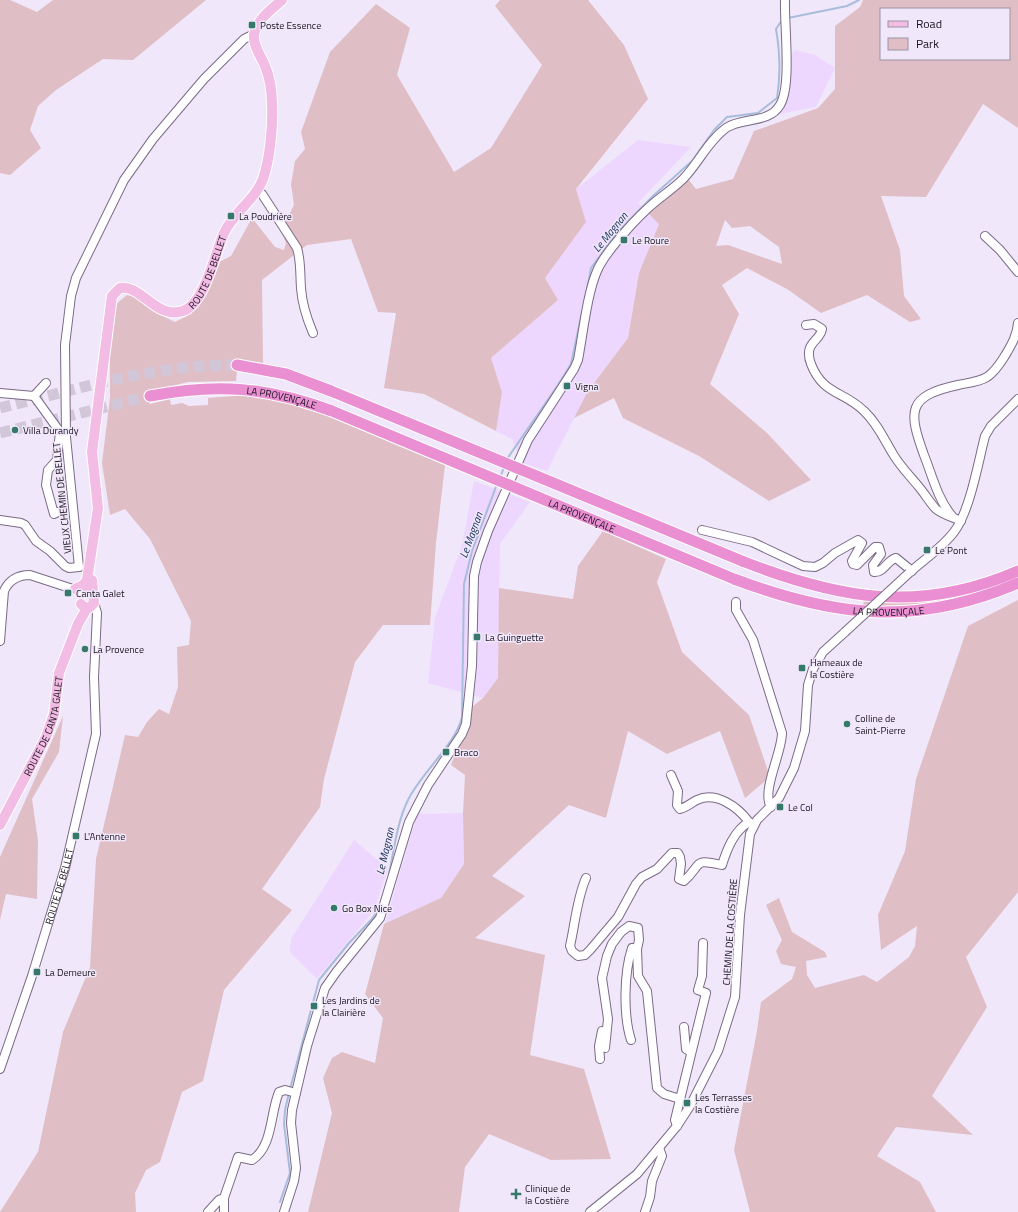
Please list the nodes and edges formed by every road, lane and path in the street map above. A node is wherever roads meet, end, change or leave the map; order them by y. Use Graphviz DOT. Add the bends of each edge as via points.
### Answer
graph roads {
  1 [pos="785,0"];
  2 [pos="277,2"];
  3 [pos="254,34"];
  4 [pos="257,190"];
  5 [pos="985,236"];
  6 [pos="1018,272"];
  7 [pos="1018,323"];
  8 [pos="806,325"];
  9 [pos="313,333"];
  10 [pos="237,365"];
  11 [pos="46,383"];
  12 [pos="0,394"];
  13 [pos="34,396"];
  14 [pos="150,396"];
  15 [pos="1018,399"];
  16 [pos="58,512"];
  17 [pos="952,517"];
  18 [pos="0,520"];
  19 [pos="960,521"];
  20 [pos="702,530"];
  21 [pos="91,562"];
  22 [pos="80,567"];
  23 [pos="1018,571"];
  24 [pos="910,572"];
  25 [pos="87,577"];
  26 [pos="1018,583"];
  27 [pos="8,584"];
  28 [pos="59,585"];
  29 [pos="0,588"];
  30 [pos="75,589"];
  31 [pos="87,600"];
  32 [pos="736,602"];
  33 [pos="0,641"];
  34 [pos="671,775"];
  35 [pos="771,807"];
  36 [pos="751,823"];
  37 [pos="0,825"];
  38 [pos="586,878"];
  39 [pos="703,943"];
  40 [pos="637,948"];
  41 [pos="608,1019"];
  42 [pos="684,1026"];
  43 [pos="631,1040"];
  44 [pos="605,1048"];
  45 [pos="691,1052"];
  46 [pos="600,1059"];
  47 [pos="0,1069"];
  48 [pos="291,1092"];
  49 [pos="680,1098"];
  50 [pos="677,1126"];
  51 [pos="659,1148"];
  52 [pos="224,1198"];
  53 [pos="215,1208"];
  54 [pos="208,1212"];
  55 [pos="224,1212"];
  56 [pos="284,1212"];
  57 [pos="590,1212"];
  58 [pos="645,1212"];
  1 -- 48 [label="street" via="784,94 779,107 764,117 736,124 719,134 691,171 639,216 598,269 578,360 528,440 477,562 474,576 472,666 464,729 428,785 409,822 380,918 325,988"];
  2 -- 3 [label="main road" via="262,19"];
  3 -- 4 [label="main road, ROUTE DE BELLET" via="269,79 272,106 266,169"];
  3 -- 22 [label="street, VIEUX CHEMIN DE BELLET" via="244,39 204,79 153,139 124,180 76,278 71,296 65,346 66,422"];
  4 -- 9 [label="street" via="297,248 301,290"];
  4 -- 21 [label="main road, ROUTE DE BELLET" via="229,224 199,296 188,308 179,312 166,311 125,287 116,290 112,296 92,452 98,499"];
  5 -- 6 [label="street"];
  7 -- 17 [label="street" via="1014,341 998,368 987,377 927,394 916,404 913,416 915,431 947,511"];
  8 -- 17 [label="street" via="814,324 822,329 808,353 820,381 829,390 866,412 898,461 936,509"];
  10 -- 23 [label="highway, LA PROVENÇALE, bridge" via="286,374 331,391 742,561 815,587 871,597 909,597 942,594 988,583"];
  11 -- 13 [label="street"];
  12 -- 13 [label="street"];
  13 -- 16 [label="street" via="60,432 58,460 48,470 46,485 54,514"];
  14 -- 26 [label="highway, LA PROVENÇALE, bridge" via="196,389 239,388 284,396 332,411 734,579 780,596 830,608 904,612 973,600"];
  15 -- 19 [label="street" via="991,426 985,436"];
  17 -- 19 [label="street"];
  18 -- 22 [label="street" via="25,525 36,541 69,570"];
  19 -- 24 [label="street" via="951,536"];
  20 -- 24 [label="street" via="752,542 804,566 815,567 858,540 862,543 854,555 853,564 861,563 875,547 879,548 881,554 873,565 874,572 880,571 896,558"];
  21 -- 25 [label="main road"];
  21 -- 31 [label="main road"];
  22 -- 25 [label="street"];
  24 -- 35 [label="street, CHEMIN DE LA COSTIÈRE, bridge" via="844,632 824,652 813,669 808,685 803,742 786,787"];
  25 -- 30 [label="main road" via="83,585"];
  25 -- 31 [label="main road"];
  27 -- 28 [label="street" via="19,577 30,575"];
  27 -- 29 [label="street" via="5,583"];
  27 -- 33 [label="street" via="4,591"];
  28 -- 30 [label="street"];
  28 -- 31 [label="street"];
  30 -- 31 [label="street"];
  31 -- 37 [label="main road, ROUTE DE CANTA GALET" via="60,673 51,726"];
  31 -- 47 [label="street, ROUTE DE BELLET" via="97,613 94,676 96,734 65,868"];
  32 -- 35 [label="street" via="736,610 753,640 782,733 782,743 768,792"];
  34 -- 36 [label="street" via="678,791 678,807 684,808 708,797 733,805"];
  35 -- 36 [label="street, CHEMIN DE LA COSTIÈRE"];
  36 -- 38 [label="street" via="744,825 733,839 722,865 700,862 684,881 679,879 680,857 678,853 672,853 657,869 636,884 618,917 585,955 578,956 570,946 580,892"];
  36 -- 50 [label="street, CHEMIN DE LA COSTIÈRE" via="740,915 734,1007 718,1051"];
  39 -- 45 [label="street" via="702,976 698,990 706,993"];
  40 -- 41 [label="street" via="638,928 629,926 621,932 607,956 602,978"];
  40 -- 43 [label="street" via="632,948 630,955 626,988 628,1030"];
  40 -- 49 [label="street" via="638,976 647,991 657,1088 664,1094"];
  41 -- 44 [label="street"];
  41 -- 46 [label="street" via="600,1034"];
  42 -- 45 [label="street" via="686,1049"];
  45 -- 49 [label="street"];
  48 -- 52 [label="street" via="280,1092 276,1099 265,1146 257,1157 252,1160 238,1157"];
  48 -- 56 [label="street" via="296,1168"];
  49 -- 50 [label="street" via="675,1122"];
  50 -- 51 [label="street, CHEMIN DE LA COSTIÈRE"];
  51 -- 57 [label="street, CHEMIN DE LA COSTIÈRE" via="634,1177"];
  51 -- 58 [label="street" via="662,1156 652,1181"];
  52 -- 53 [label="street" via="219,1200"];
  52 -- 55 [label="street"];
  53 -- 54 [label="street"];
}
